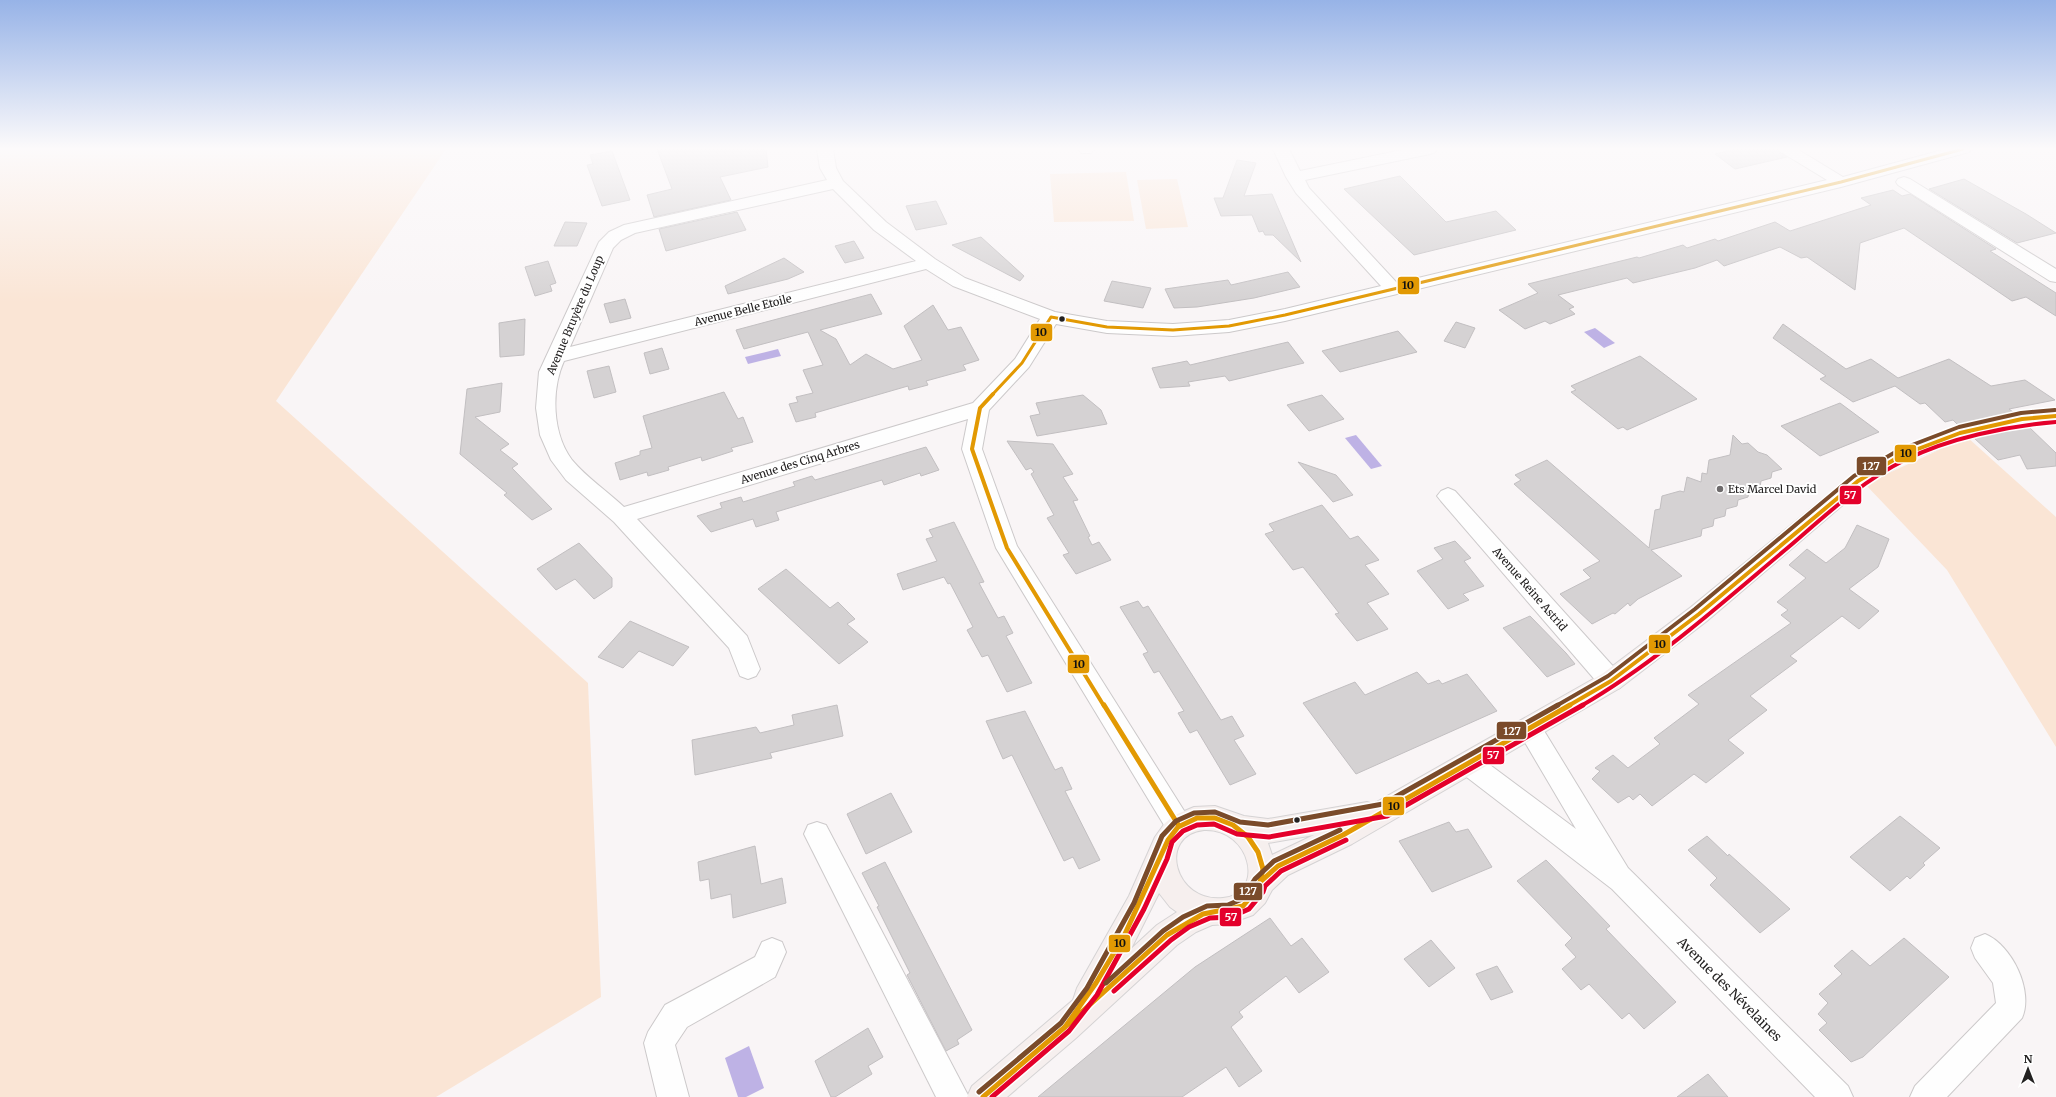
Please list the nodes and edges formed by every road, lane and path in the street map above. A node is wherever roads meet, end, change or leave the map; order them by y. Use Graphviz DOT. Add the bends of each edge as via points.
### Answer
graph roads {
  1 [pos="759,200"];
  2 [pos="854,200"];
  3 [pos="1311,200"];
  4 [pos="1765,200"];
  5 [pos="1933,200"];
  6 [pos="929,263"];
  7 [pos="2056,277"];
  8 [pos="1393,289"];
  9 [pos="1051,317"];
  10 [pos="557,356"];
  11 [pos="980,408"];
  12 [pos="2056,416"];
  13 [pos="1448,496"];
  14 [pos="620,516"];
  15 [pos="748,669"];
  16 [pos="1611,682"];
  17 [pos="1529,729"];
  18 [pos="1469,764"];
  19 [pos="1385,810"];
  20 [pos="1179,826"];
  21 [pos="1238,828"];
  22 [pos="817,834"];
  23 [pos="1162,856"];
  24 [pos="1622,880"];
  25 [pos="1259,883"];
  26 [pos="1209,912"];
  27 [pos="1985,948"];
  28 [pos="772,952"];
  29 [pos="1065,1027"];
  30 [pos="673,1097"];
  31 [pos="953,1097"];
  32 [pos="984,1097"];
  33 [pos="1837,1097"];
  34 [pos="1926,1097"];
  1 -- 10 [label="street, Avenue Bruyère du Loup" via="630,229 615,236 605,246"];
  2 -- 6 [label="street" via="880,226"];
  3 -- 8 [label="street"];
  4 -- 8 [label="street"];
  5 -- 7 [label="street"];
  6 -- 9 [label="street" via="959,282"];
  6 -- 10 [label="street, Avenue Belle Etoile"];
  8 -- 9 [label="street" via="1229,326 1173,330 1107,327"];
  9 -- 11 [label="street" via="1022,363"];
  10 -- 14 [label="street, Avenue Bruyère du Loup" via="549,372 545,394 546,417 553,444 566,467"];
  11 -- 14 [label="street, Avenue des Cinq Arbres"];
  11 -- 20 [label="street" via="972,449 1007,548"];
  12 -- 16 [label="main road" via="1960,433 1902,455 1858,481 1699,614"];
  13 -- 16 [label="street, Avenue Reine Astrid"];
  14 -- 15 [label="street, Avenue Bruyère du Loup" via="739,643"];
  16 -- 17 [label="main road"];
  17 -- 18 [label="main road"];
  17 -- 24 [label="street, Avenue des Névelaines"];
  18 -- 19 [label="main road"];
  18 -- 24 [label="street, Avenue des Névelaines"];
  19 -- 21 [label="main road" via="1268,831"];
  19 -- 25 [label="main road" via="1343,835 1278,866"];
  20 -- 21 [label="main road" via="1196,819 1215,818"];
  20 -- 23 [label="main road" via="1167,839"];
  21 -- 25 [label="main road" via="1249,837 1259,853 1263,872"];
  22 -- 31 [label="street"];
  23 -- 26 [label="main road" via="1164,875 1174,892 1189,905"];
  23 -- 29 [label="main road" via="1139,906 1092,991"];
  24 -- 33 [label="street, Avenue des Névelaines"];
  25 -- 26 [label="main road" via="1258,890 1246,904 1229,911"];
  26 -- 29 [label="main road" via="1186,922 1167,935"];
  27 -- 34 [label="street" via="2007,976 2012,1008"];
  28 -- 30 [label="street" via="765,967 676,1016 659,1043"];
  29 -- 32 [label="main road"];
}
